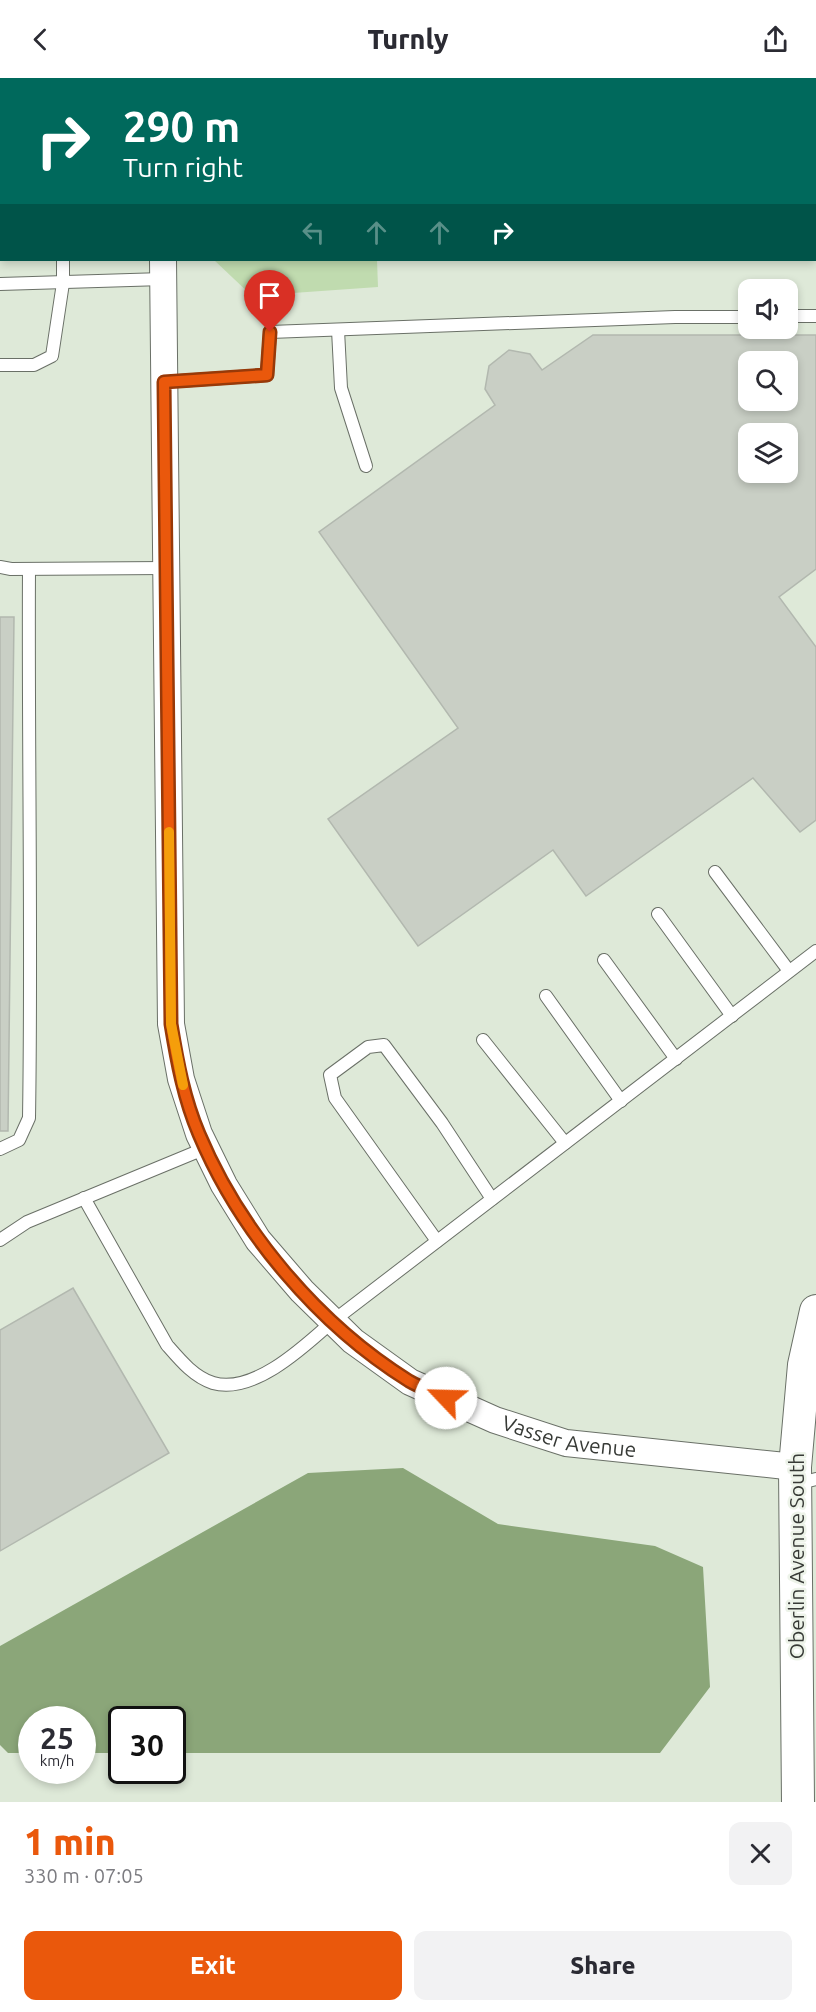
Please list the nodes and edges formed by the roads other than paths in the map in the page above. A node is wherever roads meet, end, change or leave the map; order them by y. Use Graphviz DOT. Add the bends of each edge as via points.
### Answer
graph roads {
  1 [pos="63,261"];
  2 [pos="163,269"];
  3 [pos="63,282"];
  4 [pos="0,284"];
  5 [pos="738,316"];
  6 [pos="798,316"];
  7 [pos="816,316"];
  8 [pos="338,330"];
  9 [pos="0,365"];
  10 [pos="164,382"];
  11 [pos="366,466"];
  12 [pos="0,567"];
  13 [pos="166,568"];
  14 [pos="29,569"];
  15 [pos="715,872"];
  16 [pos="658,915"];
  17 [pos="816,951"];
  18 [pos="604,960"];
  19 [pos="789,971"];
  20 [pos="546,996"];
  21 [pos="732,1016"];
  22 [pos="483,1040"];
  23 [pos="676,1059"];
  24 [pos="621,1101"];
  25 [pos="565,1143"];
  26 [pos="206,1148"];
  27 [pos="0,1149"];
  28 [pos="84,1198"];
  29 [pos="492,1199"];
  30 [pos="0,1240"];
  31 [pos="437,1242"];
  32 [pos="816,1311"];
  33 [pos="333,1321"];
  34 [pos="802,1477"];
  35 [pos="798,1802"];
  1 -- 3 [label="lane"];
  2 -- 3 [label="lane"];
  2 -- 10 [label="street, Vasser Avenue"];
  3 -- 4 [label="lane"];
  3 -- 9 [label="lane" via="52,356 34,365"];
  5 -- 8 [label="lane"];
  6 -- 7 [label="lane"];
  8 -- 10 [label="lane" via="270,332 267,375"];
  8 -- 11 [label="lane" via="341,388"];
  10 -- 13 [label="street, Vasser Avenue"];
  12 -- 14 [label="lane"];
  13 -- 14 [label="lane"];
  13 -- 26 [label="street, Vasser Avenue" via="171,1024 181,1079"];
  14 -- 27 [label="lane" via="29,1118 19,1140"];
  15 -- 19 [label="lane"];
  16 -- 21 [label="lane"];
  17 -- 19 [label="lane"];
  18 -- 23 [label="lane"];
  19 -- 21 [label="lane"];
  20 -- 24 [label="lane"];
  21 -- 23 [label="lane"];
  22 -- 25 [label="lane"];
  23 -- 24 [label="lane"];
  24 -- 25 [label="lane"];
  25 -- 29 [label="lane"];
  26 -- 28 [label="lane"];
  26 -- 33 [label="street, Vasser Avenue" via="258,1240"];
  28 -- 30 [label="lane" via="27,1222"];
  28 -- 33 [label="lane" via="167,1345 184,1365 215,1384 234,1384 258,1377 289,1360"];
  29 -- 31 [label="lane"];
  29 -- 31 [label="lane" via="384,1045 368,1047 330,1075 335,1098"];
  31 -- 33 [label="lane"];
  32 -- 34 [label="street, Oberlin Avenue South" via="804,1365"];
  33 -- 34 [label="street, Vasser Avenue" via="353,1341 410,1382 495,1420 566,1443"];
  34 -- 35 [label="street, Oberlin Avenue South"];
}
